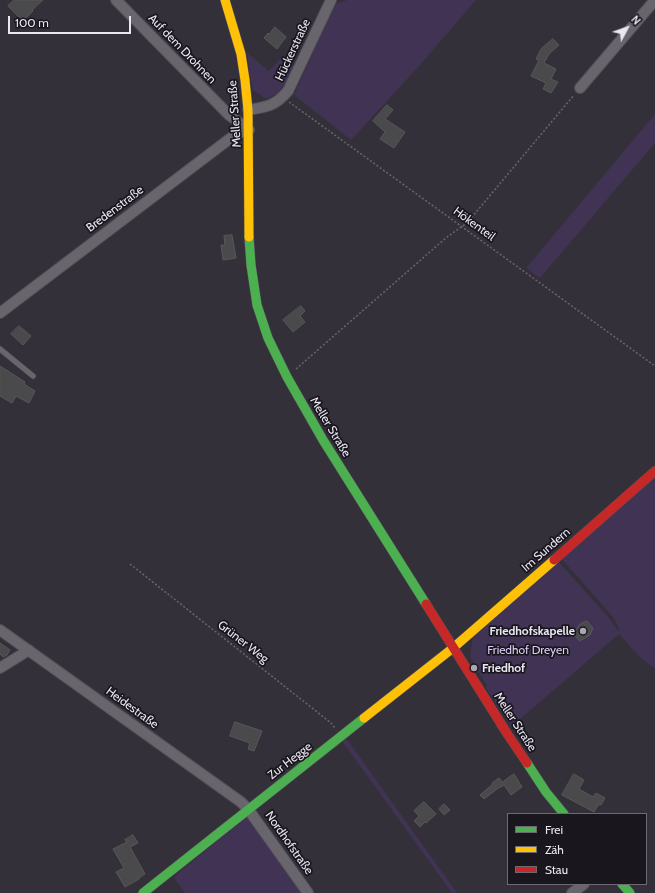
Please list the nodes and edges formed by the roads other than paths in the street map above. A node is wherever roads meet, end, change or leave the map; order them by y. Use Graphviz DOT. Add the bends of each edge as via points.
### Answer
graph roads {
  1 [pos="116,0"];
  2 [pos="225,0"];
  3 [pos="331,0"];
  4 [pos="655,0"];
  5 [pos="580,88"];
  6 [pos="248,110"];
  7 [pos="249,130"];
  8 [pos="0,313"];
  9 [pos="0,349"];
  10 [pos="33,376"];
  11 [pos="655,471"];
  12 [pos="0,630"];
  13 [pos="454,648"];
  14 [pos="29,650"];
  15 [pos="0,668"];
  16 [pos="248,809"];
  17 [pos="563,813"];
  18 [pos="583,885"];
  19 [pos="623,885"];
  20 [pos="143,893"];
  21 [pos="308,893"];
  22 [pos="572,893"];
  23 [pos="630,893"];
  1 -- 7 [label="street, Auf dem Drohnen" via="229,115"];
  2 -- 6 [label="main road, Meller Straße" via="241,54"];
  3 -- 6 [label="street, Hückerstraße" via="288,91 274,104"];
  4 -- 5 [label="street"];
  6 -- 7 [label="main road, Meller Straße"];
  7 -- 8 [label="street, Bredenstraße" via="236,134"];
  7 -- 13 [label="main road, Meller Straße" via="251,264 257,305 268,338 323,440"];
  9 -- 10 [label="lane"];
  11 -- 13 [label="main road, Im Sundern"];
  12 -- 14 [label="street, Heidestraße"];
  13 -- 16 [label="main road, Zur Hegge"];
  13 -- 17 [label="main road, Meller Straße" via="508,735"];
  14 -- 15 [label="street"];
  14 -- 16 [label="street, Heidestraße"];
  16 -- 20 [label="main road, Zur Hegge"];
  16 -- 21 [label="street, Nordhofstraße"];
  18 -- 22 [label="street"];
  19 -- 23 [label="main road"];
}
